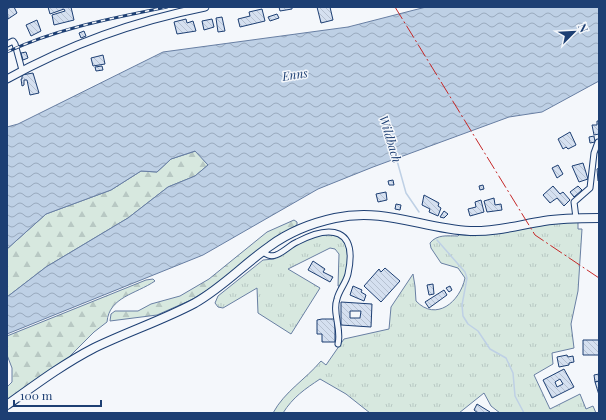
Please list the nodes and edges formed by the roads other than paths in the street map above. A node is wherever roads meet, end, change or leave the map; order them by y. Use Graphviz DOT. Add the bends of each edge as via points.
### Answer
graph roads {
  1 [pos="205,7"];
  2 [pos="7,44"];
  3 [pos="22,70"];
  4 [pos="7,79"];
  5 [pos="598,142"];
  6 [pos="576,218"];
  7 [pos="599,218"];
  8 [pos="262,251"];
  9 [pos="338,344"];
  10 [pos="7,405"];
  1 -- 3 [label="street" via="150,19 99,35"];
  2 -- 3 [label="street" via="13,41"];
  3 -- 4 [label="street"];
  5 -- 6 [label="street" via="594,153 590,188 574,202"];
  6 -- 7 [label="main road"];
  6 -- 8 [label="main road" via="471,231 391,216 351,216 322,221 303,228"];
  8 -- 9 [label="street" via="268,255 277,254 295,242 325,231 343,236 349,248 349,265 348,275 336,305 340,332"];
  8 -- 10 [label="main road" via="195,303 92,349"];
}
